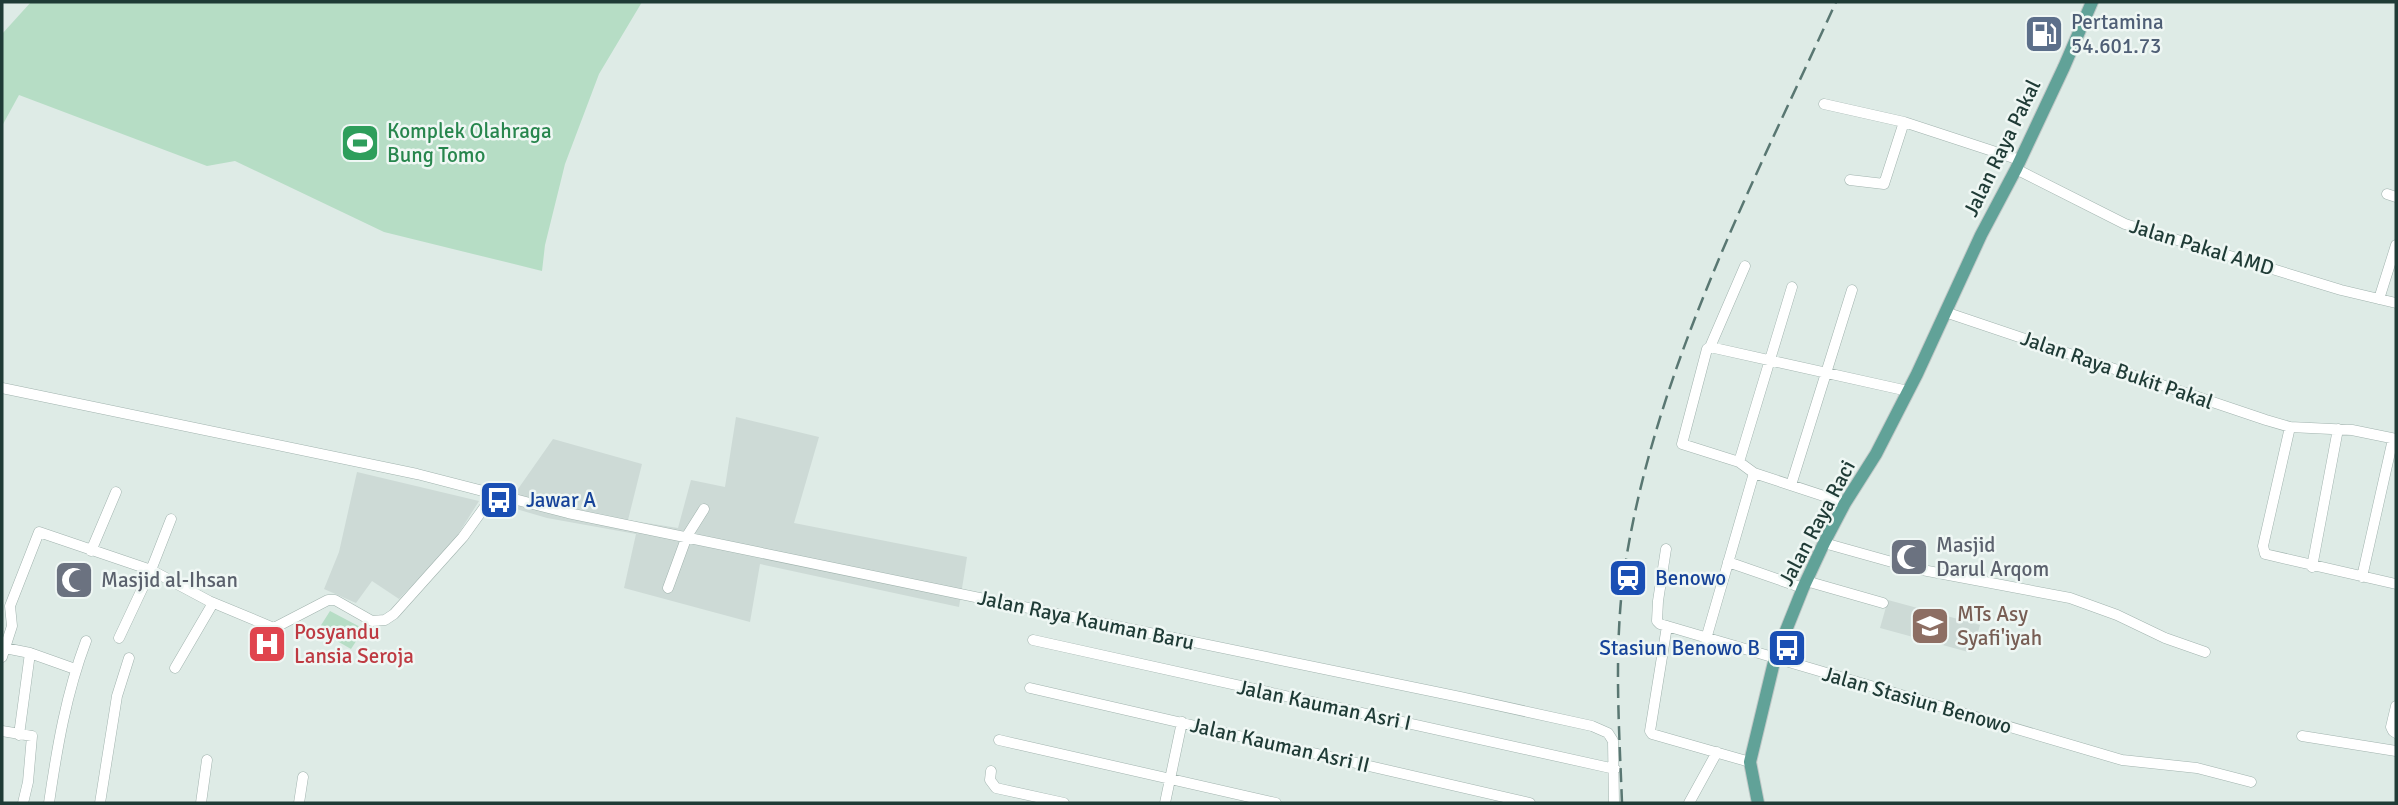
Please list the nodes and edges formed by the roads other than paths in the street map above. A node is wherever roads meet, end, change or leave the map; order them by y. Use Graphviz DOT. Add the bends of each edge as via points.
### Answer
graph roads {
  1 [pos="2092,2"];
  2 [pos="1824,104"];
  3 [pos="1904,122"];
  4 [pos="2018,164"];
  5 [pos="1850,180"];
  6 [pos="2396,245"];
  7 [pos="1745,266"];
  8 [pos="1792,287"];
  9 [pos="1852,290"];
  10 [pos="2379,299"];
  11 [pos="2396,303"];
  12 [pos="1945,312"];
  13 [pos="1710,347"];
  14 [pos="1770,360"];
  15 [pos="1827,373"];
  16 [pos="2,388"];
  17 [pos="1908,391"];
  18 [pos="2290,427"];
  19 [pos="2338,429"];
  20 [pos="2395,439"];
  21 [pos="1739,462"];
  22 [pos="1754,473"];
  23 [pos="1791,485"];
  24 [pos="116,492"];
  25 [pos="494,494"];
  26 [pos="1845,503"];
  27 [pos="704,509"];
  28 [pos="171,519"];
  29 [pos="687,536"];
  30 [pos="1824,543"];
  31 [pos="1666,549"];
  32 [pos="91,551"];
  33 [pos="1728,562"];
  34 [pos="2312,567"];
  35 [pos="151,570"];
  36 [pos="2362,577"];
  37 [pos="1804,584"];
  38 [pos="2396,584"];
  39 [pos="668,588"];
  40 [pos="213,603"];
  41 [pos="1882,603"];
  42 [pos="1667,626"];
  43 [pos="119,638"];
  44 [pos="1706,639"];
  45 [pos="1033,640"];
  46 [pos="86,641"];
  47 [pos="4,652"];
  48 [pos="2205,652"];
  49 [pos="30,653"];
  50 [pos="1775,658"];
  51 [pos="129,659"];
  52 [pos="175,668"];
  53 [pos="75,669"];
  54 [pos="1030,688"];
  55 [pos="2396,706"];
  56 [pos="1182,722"];
  57 [pos="2,731"];
  58 [pos="2394,731"];
  59 [pos="19,734"];
  60 [pos="2302,736"];
  61 [pos="999,740"];
  62 [pos="2396,751"];
  63 [pos="1717,752"];
  64 [pos="207,761"];
  65 [pos="1750,762"];
  66 [pos="1615,769"];
  67 [pos="991,771"];
  68 [pos="303,777"];
  69 [pos="1171,777"];
  70 [pos="2251,782"];
  71 [pos="23,803"];
  72 [pos="49,803"];
  73 [pos="100,803"];
  74 [pos="201,803"];
  75 [pos="299,803"];
  76 [pos="1064,803"];
  77 [pos="1165,803"];
  78 [pos="1276,803"];
  79 [pos="1530,803"];
  80 [pos="1614,803"];
  81 [pos="1689,803"];
  82 [pos="1758,803"];
  1 -- 4 [label="main road, Jalan Raya Pakal"];
  2 -- 3 [label="street, Jalan Pakal AMD"];
  3 -- 4 [label="street, Jalan Pakal AMD"];
  3 -- 5 [label="street" via="1884,184"];
  4 -- 10 [label="street, Jalan Pakal AMD" via="2125,224"];
  4 -- 12 [label="main road, Jalan Raya Pakal"];
  6 -- 10 [label="street"];
  7 -- 13 [label="street"];
  8 -- 14 [label="street"];
  9 -- 15 [label="street"];
  10 -- 11 [label="street, Jalan Pakal AMD"];
  12 -- 17 [label="main road, Jalan Raya Raci"];
  12 -- 18 [label="street, Jalan Raya Bukit Pakal"];
  13 -- 14 [label="street"];
  13 -- 21 [label="street" via="1681,443"];
  14 -- 15 [label="street"];
  14 -- 21 [label="street"];
  15 -- 17 [label="street"];
  15 -- 23 [label="street"];
  16 -- 25 [label="street, Jalan Raya Kauman Baru"];
  17 -- 26 [label="main road, Jalan Raya Raci"];
  18 -- 19 [label="street, Jalan Raya Bukit Pakal"];
  18 -- 34 [label="street" via="2263,551 2269,557"];
  19 -- 20 [label="street, Jalan Raya Bukit Pakal"];
  19 -- 34 [label="street"];
  20 -- 36 [label="street"];
  21 -- 22 [label="street"];
  22 -- 23 [label="street"];
  22 -- 33 [label="street"];
  23 -- 26 [label="street"];
  24 -- 32 [label="street"];
  25 -- 29 [label="street, Jalan Raya Kauman Baru"];
  25 -- 40 [label="street" via="463,537 385,620 372,621 328,600 274,628"];
  26 -- 30 [label="main road, Jalan Raya Raci"];
  27 -- 29 [label="street"];
  28 -- 35 [label="street"];
  29 -- 39 [label="street"];
  29 -- 66 [label="street, Jalan Raya Kauman Baru" via="1592,726 1614,741"];
  30 -- 37 [label="main road, Jalan Raya Raci"];
  30 -- 48 [label="street" via="1941,574 2070,598"];
  31 -- 42 [label="street" via="1657,621"];
  32 -- 35 [label="street"];
  32 -- 47 [label="street" via="39,532 9,606 12,626"];
  33 -- 37 [label="street"];
  33 -- 44 [label="street"];
  34 -- 36 [label="street"];
  35 -- 40 [label="street"];
  35 -- 43 [label="street"];
  36 -- 38 [label="street"];
  37 -- 41 [label="street"];
  37 -- 50 [label="main road, Jalan Raya Raci"];
  40 -- 52 [label="street"];
  42 -- 44 [label="street, Jalan Stasiun Benowo"];
  42 -- 63 [label="street" via="1650,731 1654,736"];
  44 -- 50 [label="street, Jalan Stasiun Benowo"];
  45 -- 66 [label="street, Jalan Kauman Asri I"];
  46 -- 53 [label="street"];
  47 -- 49 [label="street"];
  49 -- 53 [label="street"];
  49 -- 59 [label="street"];
  50 -- 65 [label="main road, Jalan Raya Raci"];
  50 -- 70 [label="street, Jalan Stasiun Benowo" via="2122,760 2197,768"];
  51 -- 73 [label="street" via="117,696"];
  53 -- 72 [label="street"];
  54 -- 56 [label="street, Jalan Kauman Asri II"];
  55 -- 58 [label="street"];
  56 -- 69 [label="street"];
  56 -- 79 [label="street, Jalan Kauman Asri II"];
  57 -- 59 [label="street"];
  59 -- 71 [label="street" via="32,736"];
  60 -- 62 [label="street"];
  61 -- 69 [label="street"];
  63 -- 65 [label="street"];
  63 -- 81 [label="street"];
  64 -- 74 [label="street"];
  65 -- 82 [label="main road"];
  66 -- 80 [label="street, Jalan Raya Kauman Baru"];
  67 -- 76 [label="street" via="996,788"];
  68 -- 75 [label="street"];
  69 -- 77 [label="street"];
  69 -- 78 [label="street"];
}
